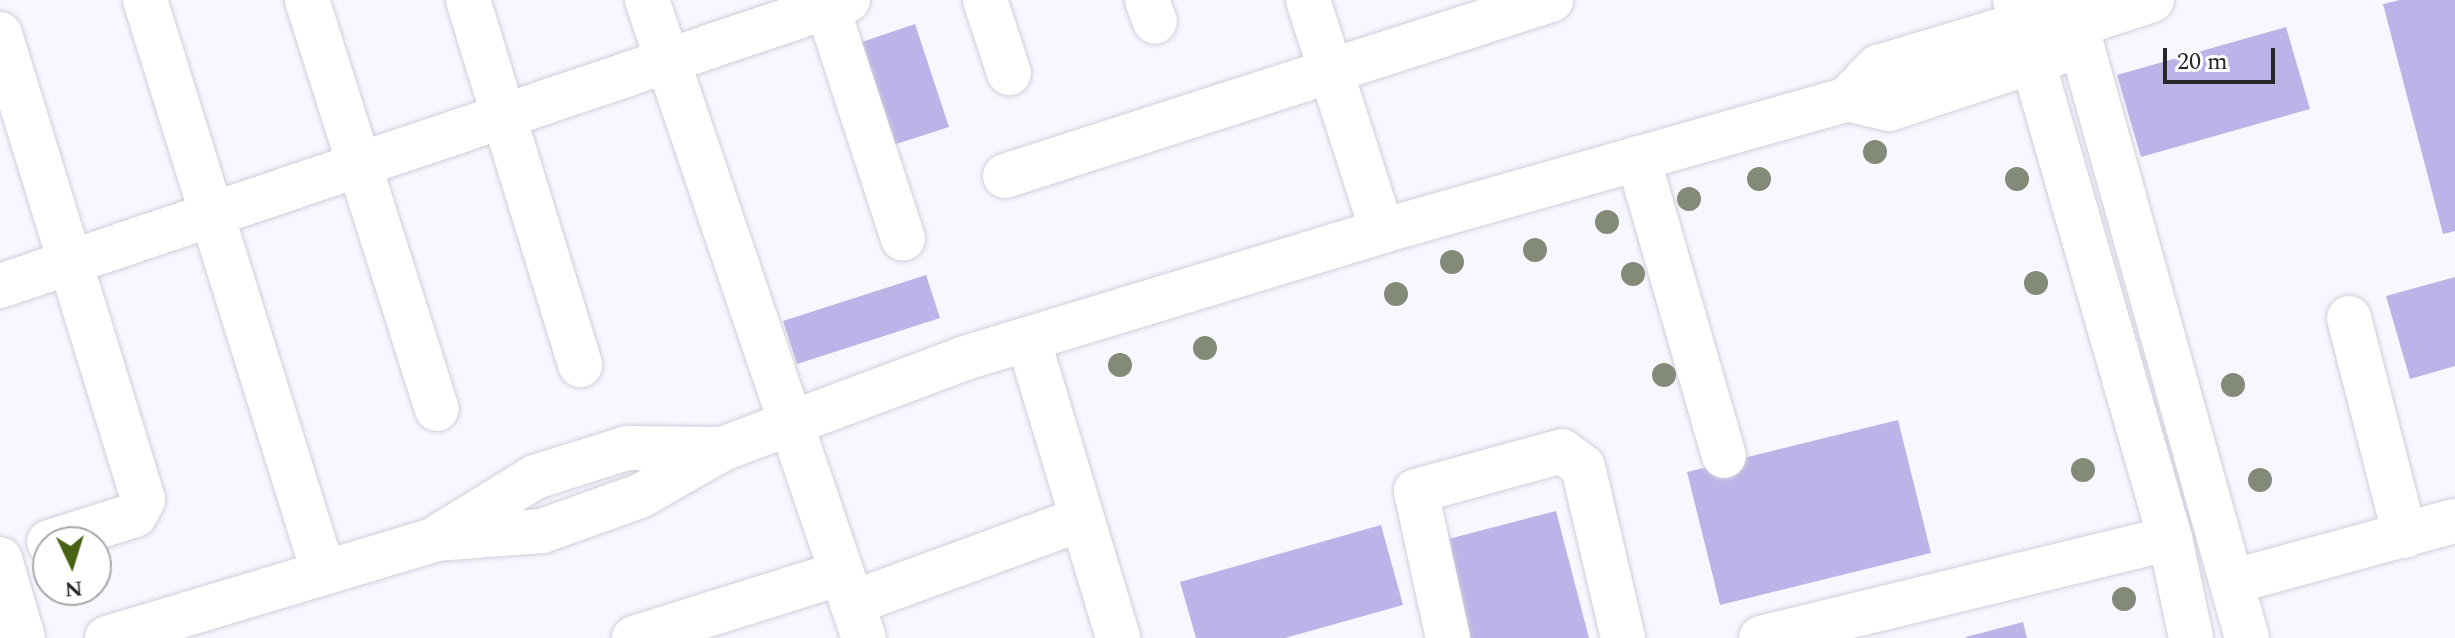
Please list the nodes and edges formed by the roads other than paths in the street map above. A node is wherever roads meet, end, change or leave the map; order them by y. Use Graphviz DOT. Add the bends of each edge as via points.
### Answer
graph roads {
  1 [pos="145,0"];
  2 [pos="307,0"];
  3 [pos="468,0"];
  4 [pos="647,0"];
  5 [pos="985,0"];
  6 [pos="1308,0"];
  7 [pos="1551,0"];
  8 [pos="2152,0"];
  9 [pos="833,2"];
  10 [pos="2075,20"];
  11 [pos="2023,29"];
  12 [pos="0,34"];
  13 [pos="667,62"];
  14 [pos="1329,66"];
  15 [pos="1009,73"];
  16 [pos="505,118"];
  17 [pos="1638,158"];
  18 [pos="359,164"];
  19 [pos="1005,176"];
  20 [pos="212,215"];
  21 [pos="1382,231"];
  22 [pos="903,239"];
  23 [pos="70,263"];
  24 [pos="0,286"];
  25 [pos="2349,318"];
  26 [pos="1028,339"];
  27 [pos="580,365"];
  28 [pos="437,409"];
  29 [pos="788,424"];
  30 [pos="1724,456"];
  31 [pos="1081,519"];
  32 [pos="2455,521"];
  33 [pos="100,526"];
  34 [pos="2405,536"];
  35 [pos="2170,538"];
  36 [pos="32,547"];
  37 [pos="0,558"];
  38 [pos="322,568"];
  39 [pos="2235,581"];
  40 [pos="853,604"];
  41 [pos="1870,625"];
  42 [pos="23,638"];
  43 [pos="107,638"];
  44 [pos="634,638"];
  45 [pos="1118,638"];
  46 [pos="1448,638"];
  47 [pos="1623,638"];
  48 [pos="1761,638"];
  49 [pos="2191,638"];
  50 [pos="2247,638"];
  1 -- 20 [label="street"];
  2 -- 18 [label="street"];
  3 -- 16 [label="street"];
  4 -- 13 [label="street"];
  5 -- 15 [label="street"];
  6 -- 14 [label="street"];
  7 -- 14 [label="street"];
  8 -- 10 [label="street"];
  9 -- 13 [label="street"];
  9 -- 22 [label="street"];
  10 -- 11 [label="street"];
  10 -- 39 [label="street"];
  11 -- 17 [label="street" via="1889,109 1847,99"];
  11 -- 35 [label="street"];
  12 -- 23 [label="street"];
  13 -- 16 [label="street"];
  13 -- 29 [label="street"];
  14 -- 19 [label="street"];
  14 -- 21 [label="street"];
  16 -- 18 [label="street"];
  16 -- 27 [label="street"];
  17 -- 21 [label="street"];
  17 -- 30 [label="street"];
  18 -- 20 [label="street"];
  18 -- 28 [label="street"];
  20 -- 23 [label="street"];
  20 -- 38 [label="street"];
  21 -- 26 [label="street"];
  23 -- 24 [label="street"];
  23 -- 33 [label="street" via="143,500 135,515"];
  25 -- 34 [label="street"];
  26 -- 29 [label="street"];
  26 -- 31 [label="street"];
  29 -- 38 [label="street" via="722,449 611,453 535,477 436,539"];
  29 -- 40 [label="street"];
  31 -- 40 [label="street"];
  31 -- 45 [label="street"];
  32 -- 34 [label="street"];
  34 -- 39 [label="street"];
  35 -- 41 [label="street"];
  35 -- 49 [label="street"];
  36 -- 37 [label="street"];
  37 -- 42 [label="street"];
  38 -- 43 [label="street"];
  39 -- 50 [label="street"];
  40 -- 44 [label="street"];
  41 -- 48 [label="street"];
  46 -- 47 [label="street" via="1416,491 1562,451 1583,467"];
}
